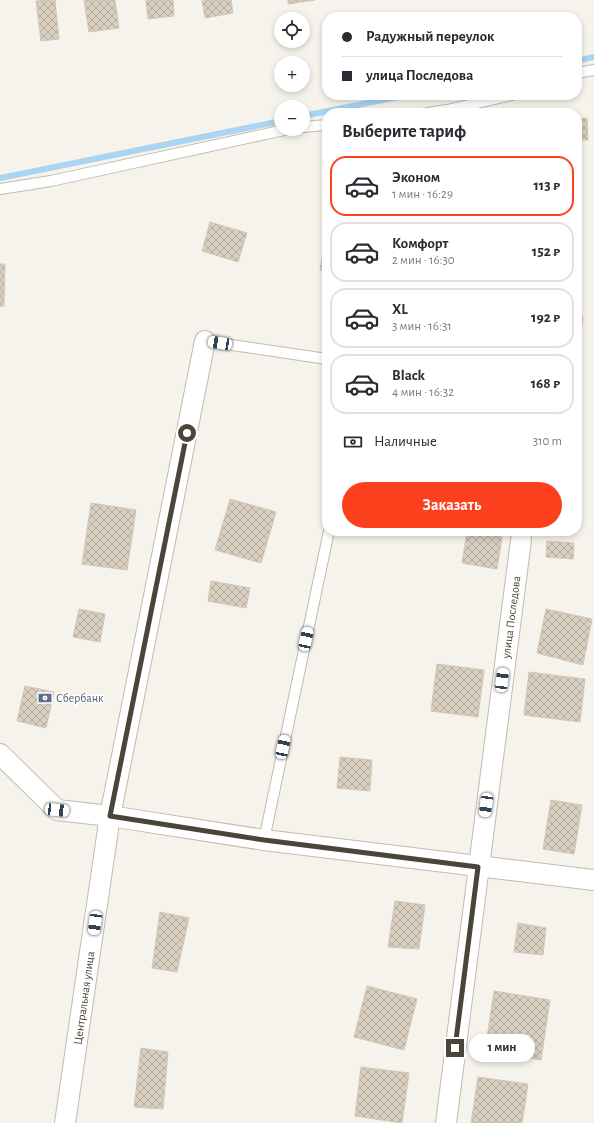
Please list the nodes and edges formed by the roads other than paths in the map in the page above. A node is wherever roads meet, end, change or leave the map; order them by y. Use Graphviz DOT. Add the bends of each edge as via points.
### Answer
graph roads {
  1 [pos="594,70"];
  2 [pos="582,72"];
  3 [pos="490,100"];
  4 [pos="456,108"];
  5 [pos="322,125"];
  6 [pos="310,126"];
  7 [pos="274,132"];
  8 [pos="0,189"];
  9 [pos="205,341"];
  10 [pos="322,359"];
  11 [pos="328,536"];
  12 [pos="521,540"];
  13 [pos="0,754"];
  14 [pos="110,816"];
  15 [pos="264,840"];
  16 [pos="478,867"];
  17 [pos="594,880"];
  18 [pos="66,1123"];
  19 [pos="446,1123"];
  1 -- 2 [label="lane"];
  3 -- 4 [label="lane"];
  5 -- 6 [label="lane"];
  7 -- 8 [label="lane"];
  9 -- 10 [label="lane"];
  9 -- 14 [label="street, Центральная улица"];
  11 -- 15 [label="lane"];
  12 -- 16 [label="street, улица Последова"];
  13 -- 14 [label="street" via="57,810"];
  14 -- 15 [label="street"];
  14 -- 18 [label="street, Центральная улица"];
  15 -- 16 [label="street"];
  16 -- 17 [label="street"];
  16 -- 19 [label="street, улица Последова"];
}
